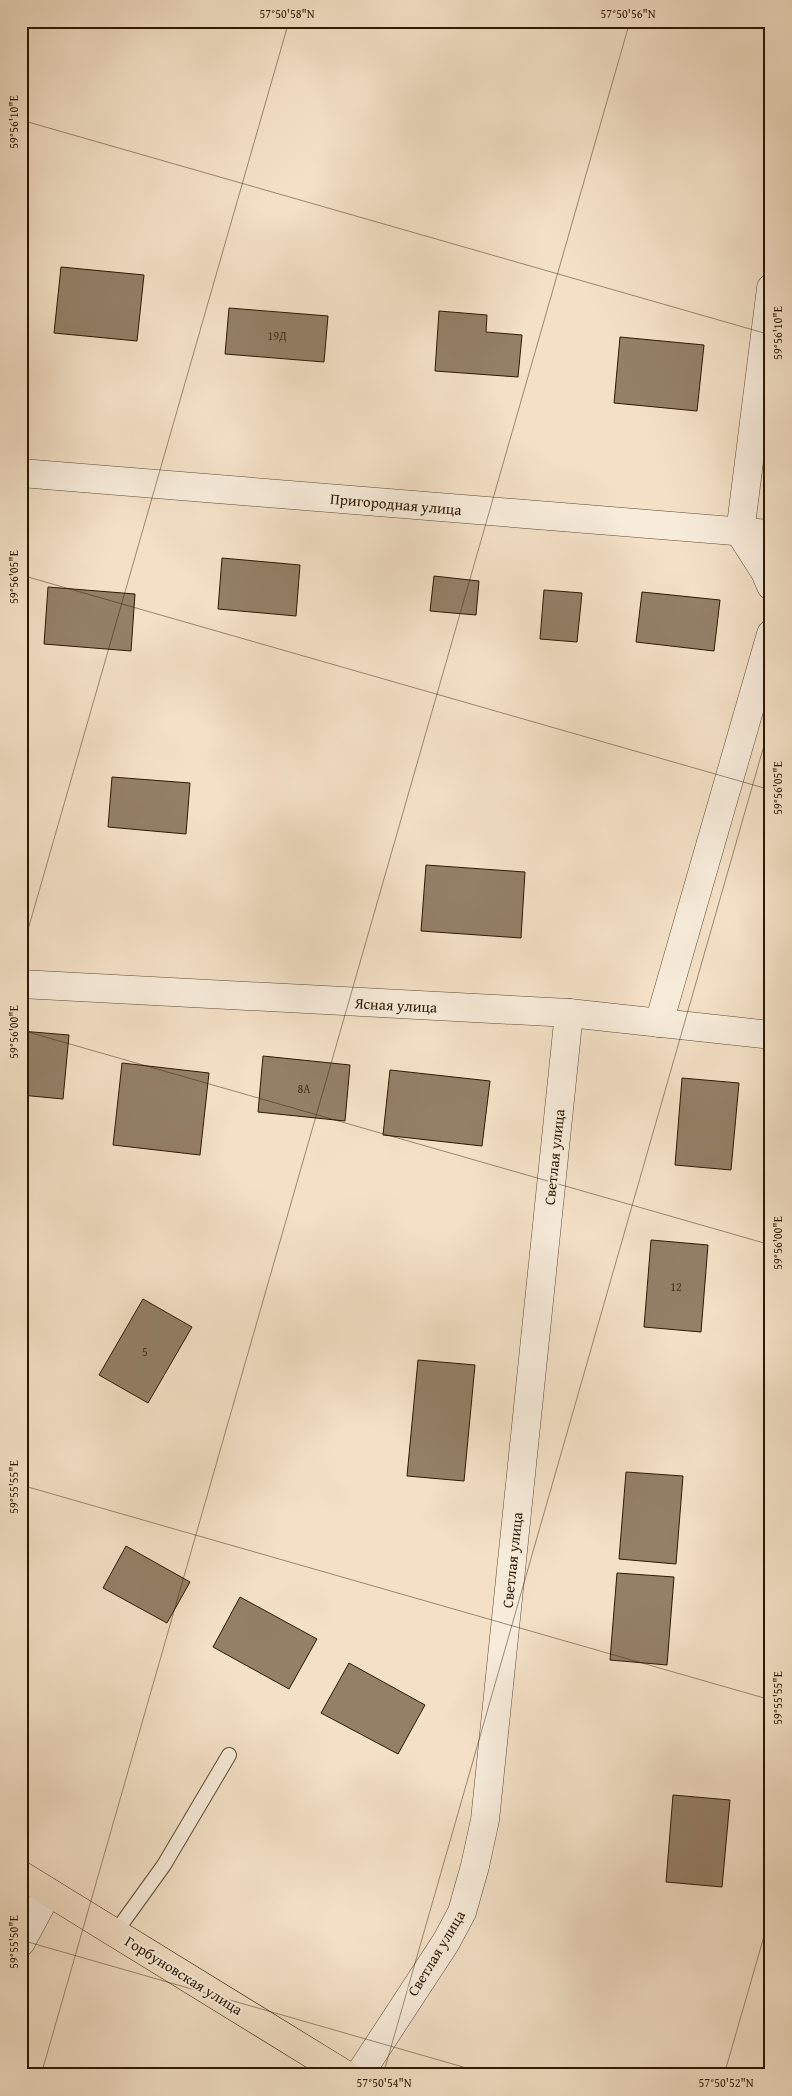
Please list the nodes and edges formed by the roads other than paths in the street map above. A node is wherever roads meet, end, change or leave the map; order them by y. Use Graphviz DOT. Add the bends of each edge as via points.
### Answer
graph roads {
  1 [pos="771,288"];
  2 [pos="21,473"];
  3 [pos="740,533"];
  4 [pos="771,534"];
  5 [pos="771,586"];
  6 [pos="771,634"];
  7 [pos="21,984"];
  8 [pos="569,1013"];
  9 [pos="659,1024"];
  10 [pos="771,1035"];
  11 [pos="229,1755"];
  12 [pos="21,1876"];
  13 [pos="48,1892"];
  14 [pos="114,1933"];
  15 [pos="21,1942"];
  16 [pos="346,2075"];
  17 [pos="359,2075"];
  1 -- 3 [label="street"];
  2 -- 3 [label="street, Пригородная улица"];
  3 -- 4 [label="street, Пригородная улица"];
  3 -- 5 [label="street"];
  6 -- 9 [label="street"];
  7 -- 8 [label="street, Ясная улица"];
  8 -- 9 [label="street, Ясная улица"];
  8 -- 17 [label="street, Светлая улица" via="485,1820 462,1912"];
  9 -- 10 [label="street, Ясная улица"];
  11 -- 14 [label="lane" via="164,1865"];
  12 -- 13 [label="main road, Горбуновская улица"];
  13 -- 14 [label="main road, Горбуновская улица"];
  13 -- 15 [label="street"];
  14 -- 16 [label="main road, Горбуновская улица"];
}
